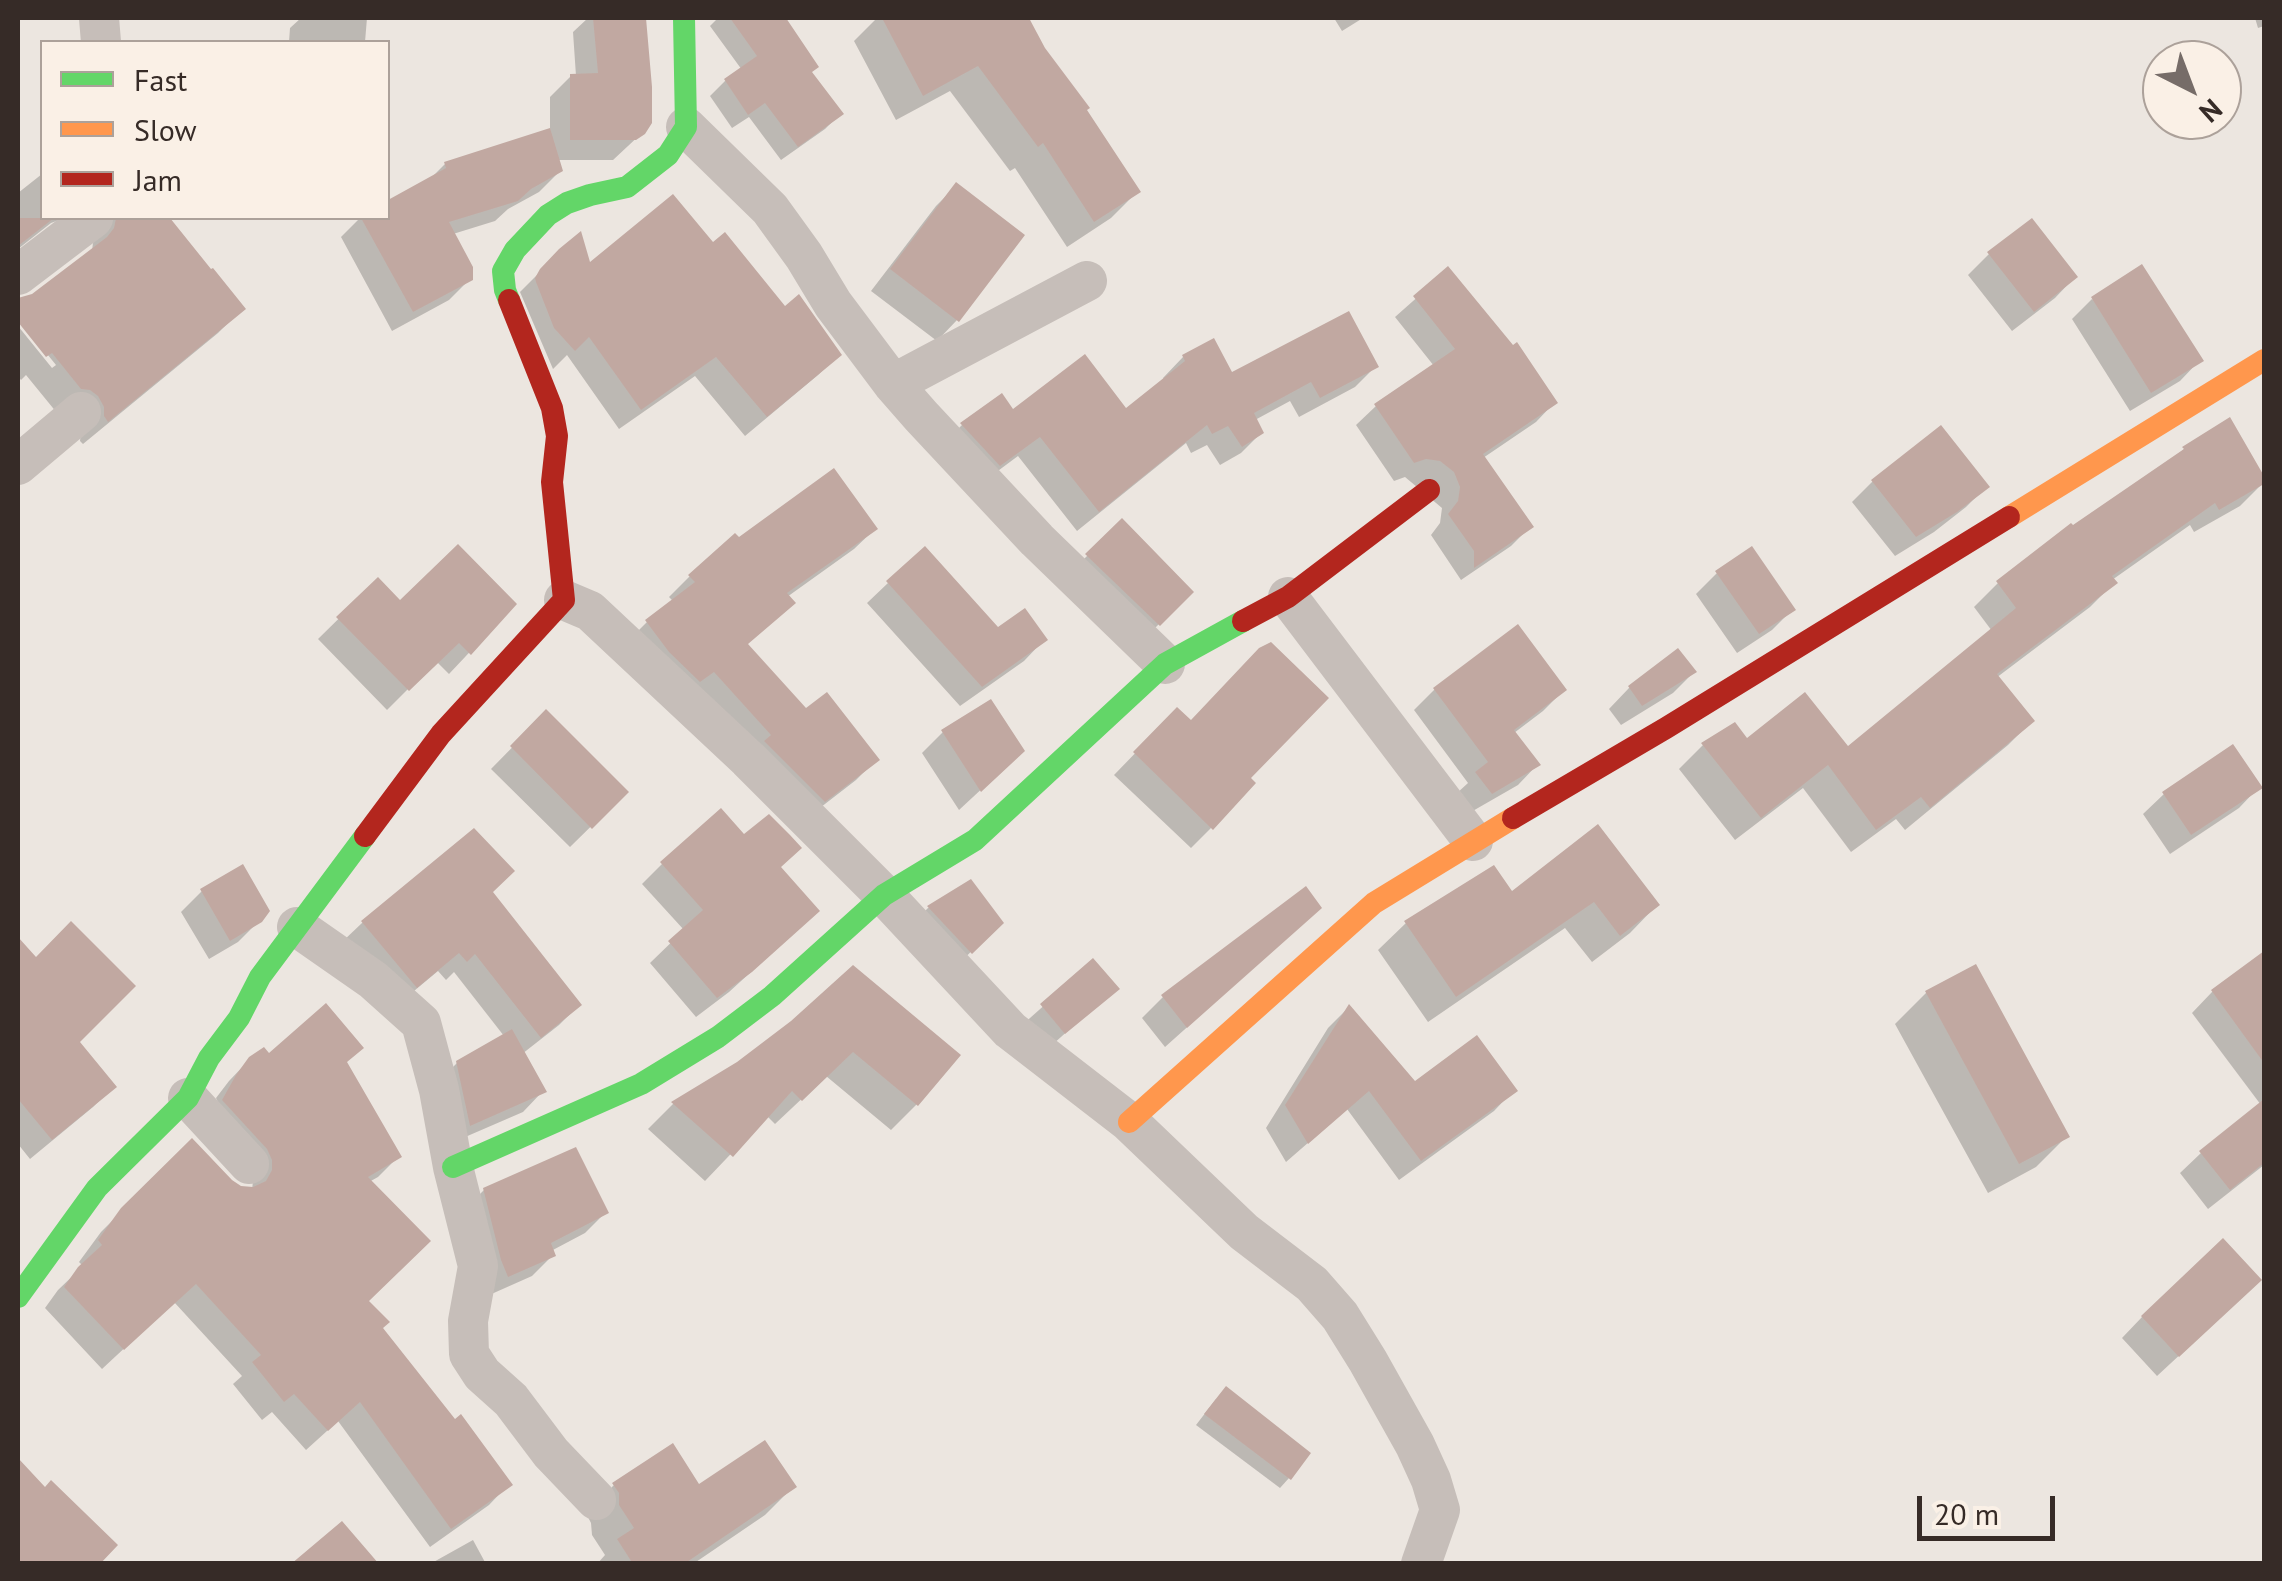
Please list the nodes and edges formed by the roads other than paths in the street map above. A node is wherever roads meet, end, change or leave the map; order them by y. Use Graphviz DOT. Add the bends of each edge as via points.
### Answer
graph roads {
  1 [pos="684,18"];
  2 [pos="686,127"];
  3 [pos="90,220"];
  4 [pos="18,275"];
  5 [pos="1087,281"];
  6 [pos="2264,360"];
  7 [pos="893,384"];
  8 [pos="80,412"];
  9 [pos="18,464"];
  10 [pos="1428,490"];
  11 [pos="1288,597"];
  12 [pos="564,600"];
  13 [pos="1165,664"];
  14 [pos="1474,840"];
  15 [pos="884,895"];
  16 [pos="297,927"];
  17 [pos="188,1098"];
  18 [pos="1129,1122"];
  19 [pos="249,1164"];
  20 [pos="452,1167"];
  21 [pos="18,1297"];
  22 [pos="596,1500"];
  23 [pos="1421,1564"];
  1 -- 2 [label="street"];
  2 -- 7 [label="street" via="770,209"];
  2 -- 12 [label="street" via="668,155 627,188 590,195 548,215 503,271 558,436 552,482"];
  3 -- 4 [label="street"];
  5 -- 7 [label="street"];
  6 -- 14 [label="street"];
  7 -- 13 [label="street" via="1037,540"];
  8 -- 9 [label="street"];
  10 -- 11 [label="street"];
  11 -- 13 [label="street"];
  11 -- 14 [label="street"];
  12 -- 15 [label="street" via="590,610"];
  12 -- 16 [label="street" via="441,734"];
  13 -- 15 [label="street" via="975,840"];
  14 -- 18 [label="street" via="1374,903"];
  15 -- 18 [label="street" via="1010,1030"];
  15 -- 20 [label="street" via="772,996 676,1064"];
  16 -- 17 [label="street"];
  16 -- 20 [label="street" via="420,1023"];
  17 -- 19 [label="street"];
  17 -- 21 [label="street" via="96,1188"];
  18 -- 23 [label="street" via="1340,1316 1431,1480 1440,1510"];
  20 -- 22 [label="street" via="478,1266 469,1354"];
}
